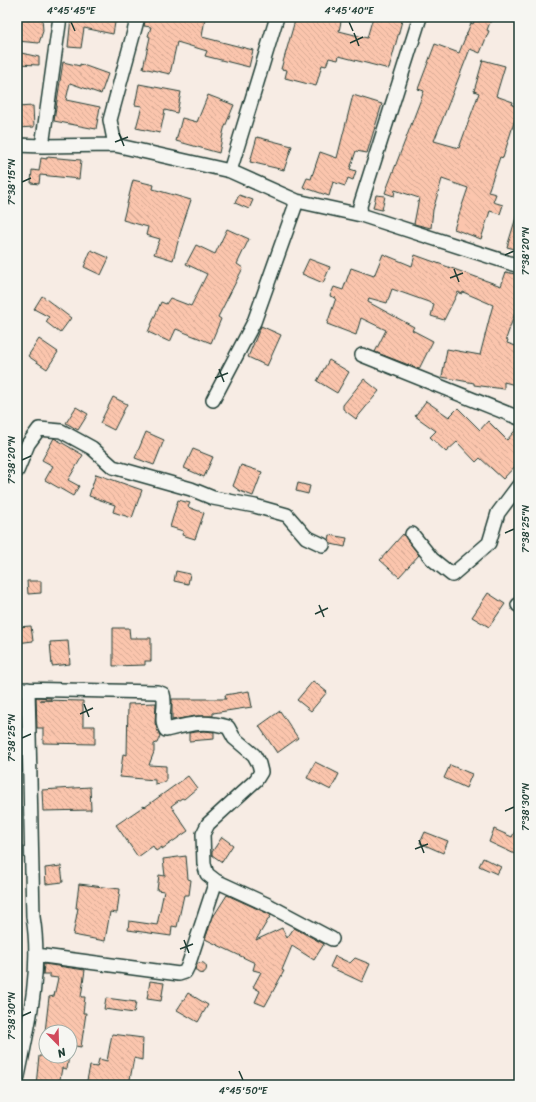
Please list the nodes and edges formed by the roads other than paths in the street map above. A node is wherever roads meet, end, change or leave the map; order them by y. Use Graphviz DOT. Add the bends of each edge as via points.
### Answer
graph roads {
  1 [pos="60,17"];
  2 [pos="138,17"];
  3 [pos="277,17"];
  4 [pos="420,17"];
  5 [pos="17,145"];
  6 [pos="115,145"];
  7 [pos="42,146"];
  8 [pos="230,171"];
  9 [pos="297,201"];
  10 [pos="361,215"];
  11 [pos="519,266"];
  12 [pos="362,355"];
  13 [pos="213,400"];
  14 [pos="519,418"];
  15 [pos="17,471"];
  16 [pos="519,485"];
  17 [pos="412,534"];
  18 [pos="323,545"];
  19 [pos="22,688"];
  20 [pos="216,881"];
  21 [pos="332,939"];
  22 [pos="36,955"];
  23 [pos="23,1023"];
  24 [pos="17,1080"];
  1 -- 7 [label="street"];
  2 -- 6 [label="street" via="110,120"];
  3 -- 8 [label="street"];
  4 -- 10 [label="street" via="360,206"];
  5 -- 7 [label="street"];
  6 -- 7 [label="street"];
  6 -- 8 [label="street"];
  8 -- 9 [label="street"];
  9 -- 10 [label="street"];
  9 -- 13 [label="street" via="254,322"];
  10 -- 11 [label="street"];
  12 -- 14 [label="street"];
  15 -- 18 [label="street" via="28,444 39,429 61,431 92,448 113,467 191,489 213,498 287,515 306,537"];
  16 -- 17 [label="street" via="498,513 488,543 452,576 432,559"];
  19 -- 20 [label="street" via="157,692 163,694 164,698 166,730 195,722 212,722 228,727 234,738 254,755 260,764 261,772 256,780 208,824 203,834 204,864 207,874"];
  19 -- 22 [label="street"];
  20 -- 21 [label="street"];
  20 -- 22 [label="street" via="185,972 178,974"];
  22 -- 23 [label="street"];
  23 -- 24 [label="street"];
}
